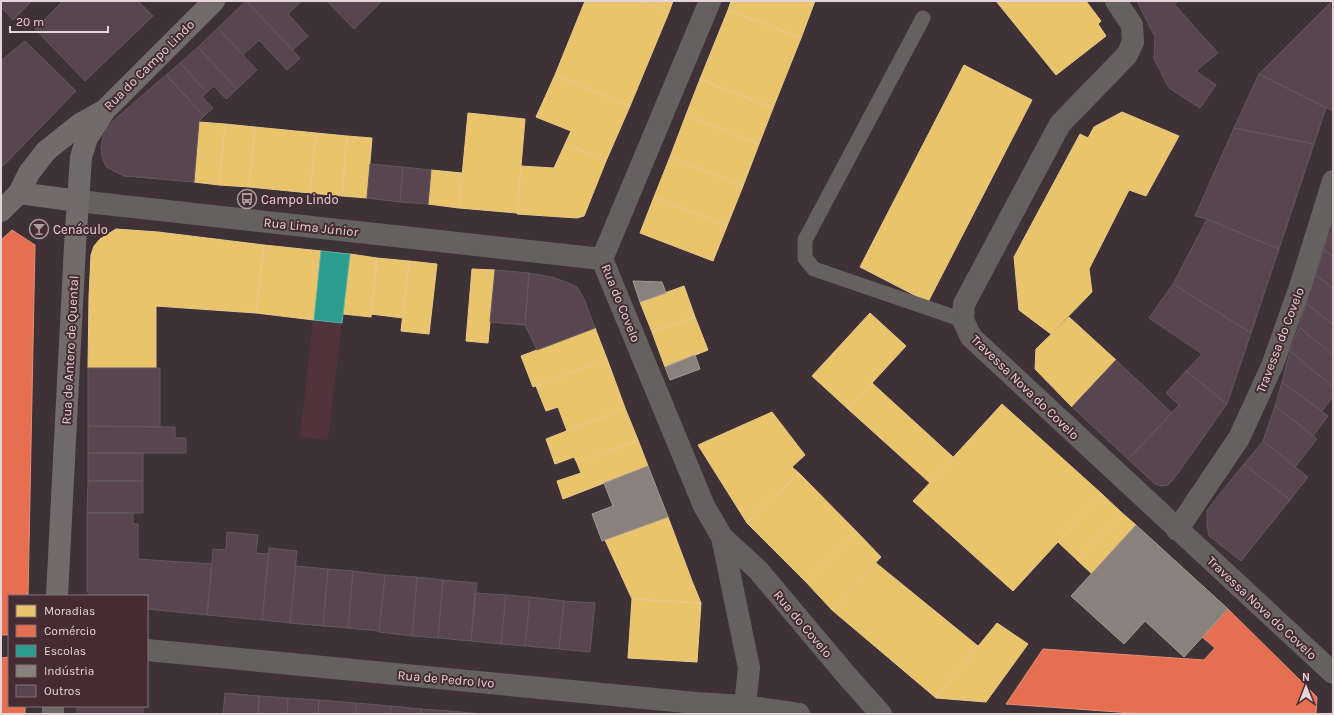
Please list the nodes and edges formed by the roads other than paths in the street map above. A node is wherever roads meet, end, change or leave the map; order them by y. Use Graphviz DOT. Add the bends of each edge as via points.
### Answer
graph roads {
  1 [pos="214,1"];
  2 [pos="710,1"];
  3 [pos="1116,1"];
  4 [pos="923,18"];
  5 [pos="105,110"];
  6 [pos="1333,181"];
  7 [pos="19,193"];
  8 [pos="78,201"];
  9 [pos="1,211"];
  10 [pos="602,259"];
  11 [pos="963,320"];
  12 [pos="1177,530"];
  13 [pos="722,537"];
  14 [pos="57,595"];
  15 [pos="148,650"];
  16 [pos="1333,673"];
  17 [pos="744,710"];
  18 [pos="799,714"];
  19 [pos="881,714"];
  1 -- 5 [label="street, Rua do Campo Lindo"];
  2 -- 10 [label="street, Rua do Covelo"];
  3 -- 11 [label="street, Travessa Nova do Covelo" via="1132,25 1133,42 1127,55 1060,124 964,304"];
  4 -- 11 [label="lane" via="805,240 805,258 814,269"];
  5 -- 7 [label="street, Rua do Campo Lindo" via="80,124 46,151 29,173"];
  5 -- 8 [label="street, Rua de Antero de Quental" via="87,138 81,157"];
  6 -- 12 [label="street, Travessa do Covelo" via="1272,366 1239,438"];
  7 -- 8 [label="street, Rua Lima Júnior"];
  7 -- 9 [label="street, Rua do Campo Lindo"];
  8 -- 10 [label="street, Rua Lima Júnior"];
  8 -- 14 [label="street, Rua de Antero de Quental"];
  10 -- 13 [label="street, Rua do Covelo" via="704,506"];
  11 -- 12 [label="street, Travessa Nova do Covelo" via="971,337"];
  12 -- 16 [label="street, Travessa Nova do Covelo"];
  13 -- 17 [label="street, Rua do Covelo" via="749,668"];
  13 -- 19 [label="street, Rua do Covelo" via="758,570"];
  15 -- 17 [label="street, Rua de Pedro Ivo" via="696,703"];
  17 -- 18 [label="street"];
}
